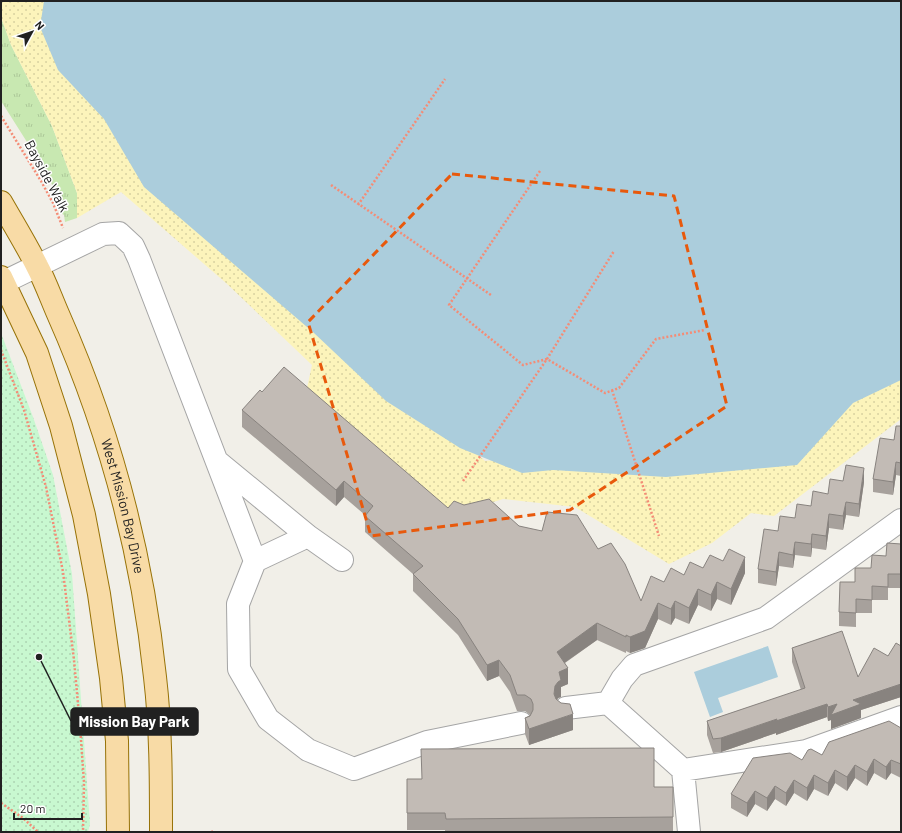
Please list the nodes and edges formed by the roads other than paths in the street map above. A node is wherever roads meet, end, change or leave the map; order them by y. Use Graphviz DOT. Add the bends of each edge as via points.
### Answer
graph roads {
  1 [pos="1,202"];
  2 [pos="37,266"];
  3 [pos="2,280"];
  4 [pos="217,461"];
  5 [pos="901,520"];
  6 [pos="308,536"];
  7 [pos="342,560"];
  8 [pos="255,561"];
  9 [pos="608,703"];
  10 [pos="566,708"];
  11 [pos="901,717"];
  12 [pos="521,723"];
  13 [pos="684,770"];
  14 [pos="118,832"];
  15 [pos="161,832"];
  16 [pos="689,832"];
  1 -- 2 [label="main road, West Mission Bay Drive"];
  2 -- 3 [label="lane"];
  2 -- 4 [label="lane" via="103,234 119,232 133,246"];
  2 -- 15 [label="main road, West Mission Bay Drive" via="78,358 92,398 115,468 133,542 155,677 160,754"];
  3 -- 14 [label="main road" via="37,353 61,426 84,515 111,678 117,741"];
  4 -- 6 [label="lane"];
  4 -- 8 [label="lane"];
  5 -- 9 [label="lane" via="766,618 634,665"];
  6 -- 7 [label="lane"];
  6 -- 8 [label="lane"];
  8 -- 12 [label="lane" via="238,604 239,669 268,719 308,750 354,769 427,742"];
  9 -- 10 [label="lane"];
  9 -- 13 [label="lane"];
  11 -- 13 [label="lane" via="806,751"];
  13 -- 16 [label="lane"];
}
